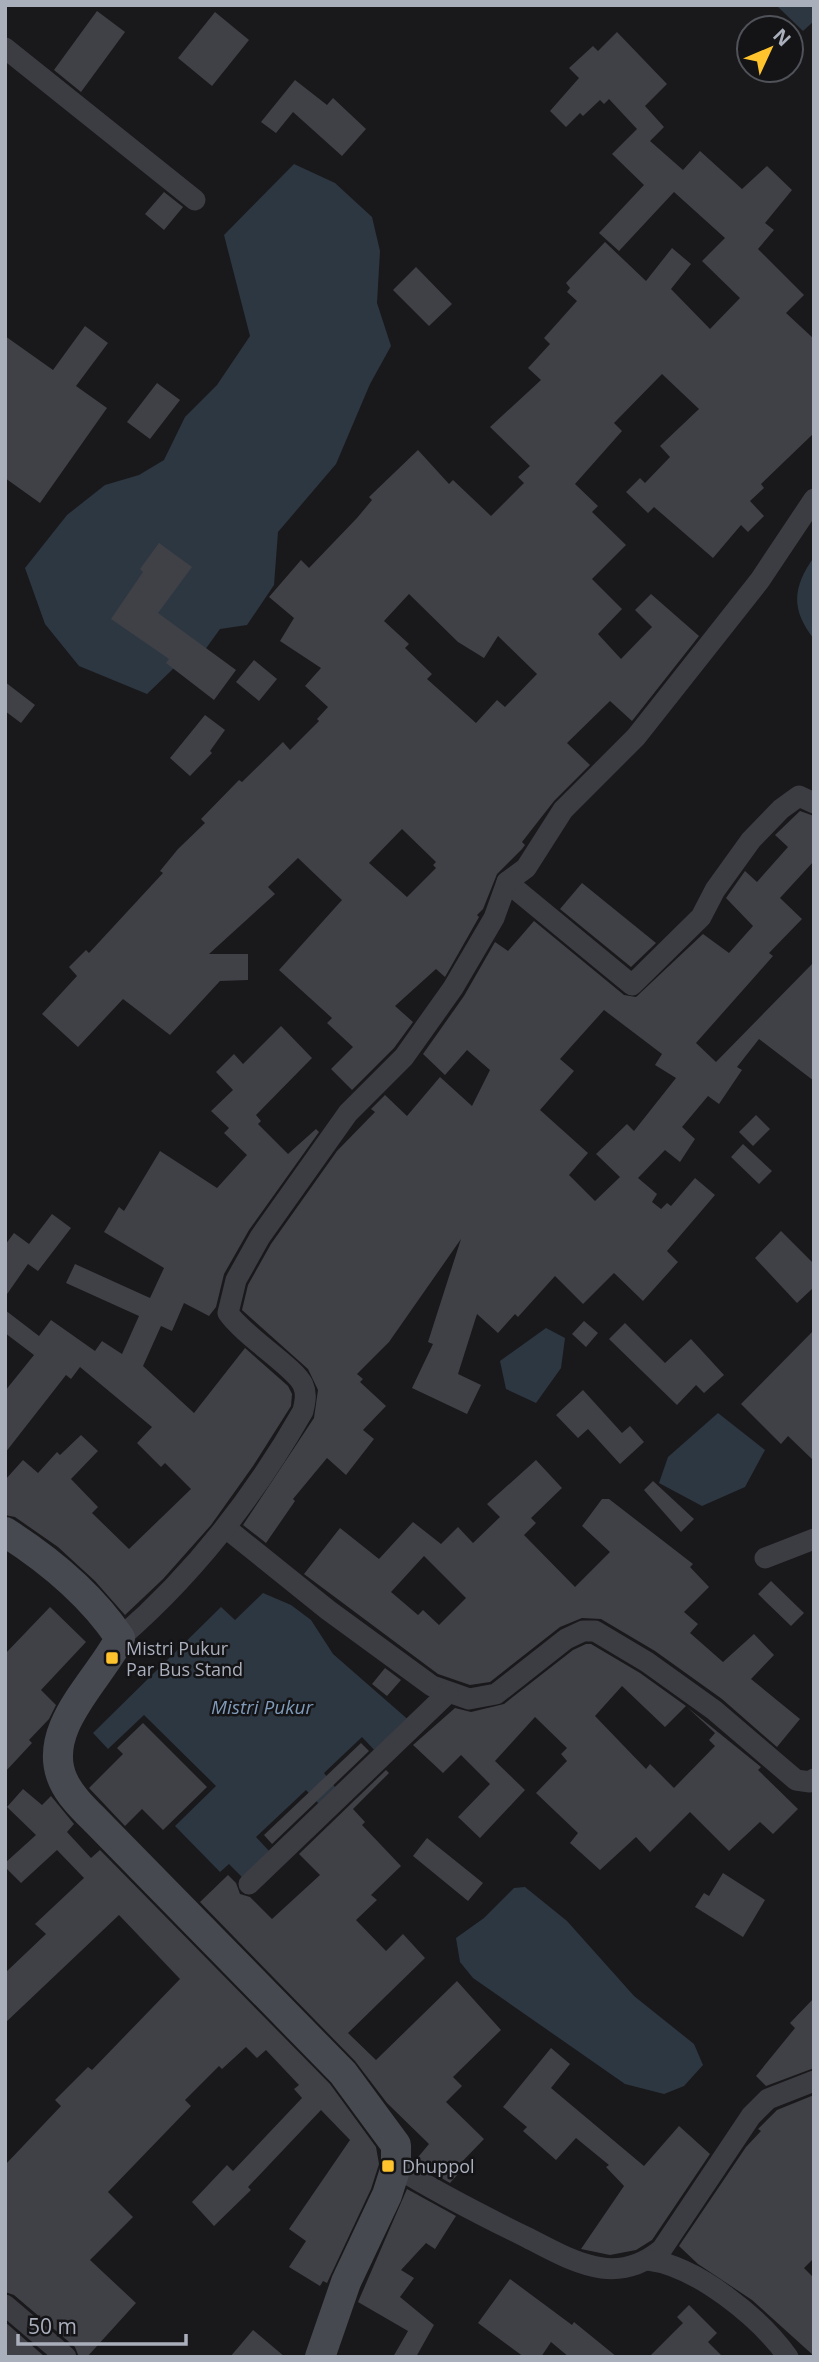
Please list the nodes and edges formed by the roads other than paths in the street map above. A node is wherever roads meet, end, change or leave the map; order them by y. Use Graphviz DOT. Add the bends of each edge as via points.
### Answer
graph roads {
  1 [pos="5,48"];
  2 [pos="195,200"];
  3 [pos="814,499"];
  4 [pos="814,803"];
  5 [pos="507,882"];
  6 [pos="226,1528"];
  7 [pos="5,1532"];
  8 [pos="814,1539"];
  9 [pos="765,1558"];
  10 [pos="120,1638"];
  11 [pos="448,1693"];
  12 [pos="814,1779"];
  13 [pos="249,1884"];
  14 [pos="814,2081"];
  15 [pos="396,2167"];
  16 [pos="648,2260"];
  17 [pos="5,2305"];
  18 [pos="66,2357"];
  19 [pos="320,2357"];
  20 [pos="788,2357"];
  1 -- 2 [label="street"];
  3 -- 5 [label="street" via="760,580 636,737 568,804 526,867"];
  4 -- 5 [label="street" via="799,796 780,809 751,840 701,917 632,985"];
  5 -- 6 [label="street" via="494,918 453,988 404,1057 348,1113 260,1237 236,1280 228,1313 247,1336 302,1382 306,1396 294,1427"];
  6 -- 10 [label="street" via="169,1593"];
  6 -- 11 [label="street" via="399,1664"];
  7 -- 10 [label="street" via="75,1586"];
  8 -- 9 [label="street"];
  10 -- 15 [label="street" via="65,1727 58,1765 63,1782 343,2073 396,2145"];
  11 -- 12 [label="street" via="469,1699 496,1694 566,1639 595,1631 732,1723 796,1780"];
  11 -- 13 [label="street"];
  14 -- 16 [label="street" via="768,2099 751,2116 662,2249"];
  15 -- 16 [label="street" via="579,2263 605,2268"];
  15 -- 19 [label="street" via="346,2282"];
  16 -- 20 [label="street" via="666,2262 708,2285 756,2323"];
  17 -- 18 [label="street"];
}
